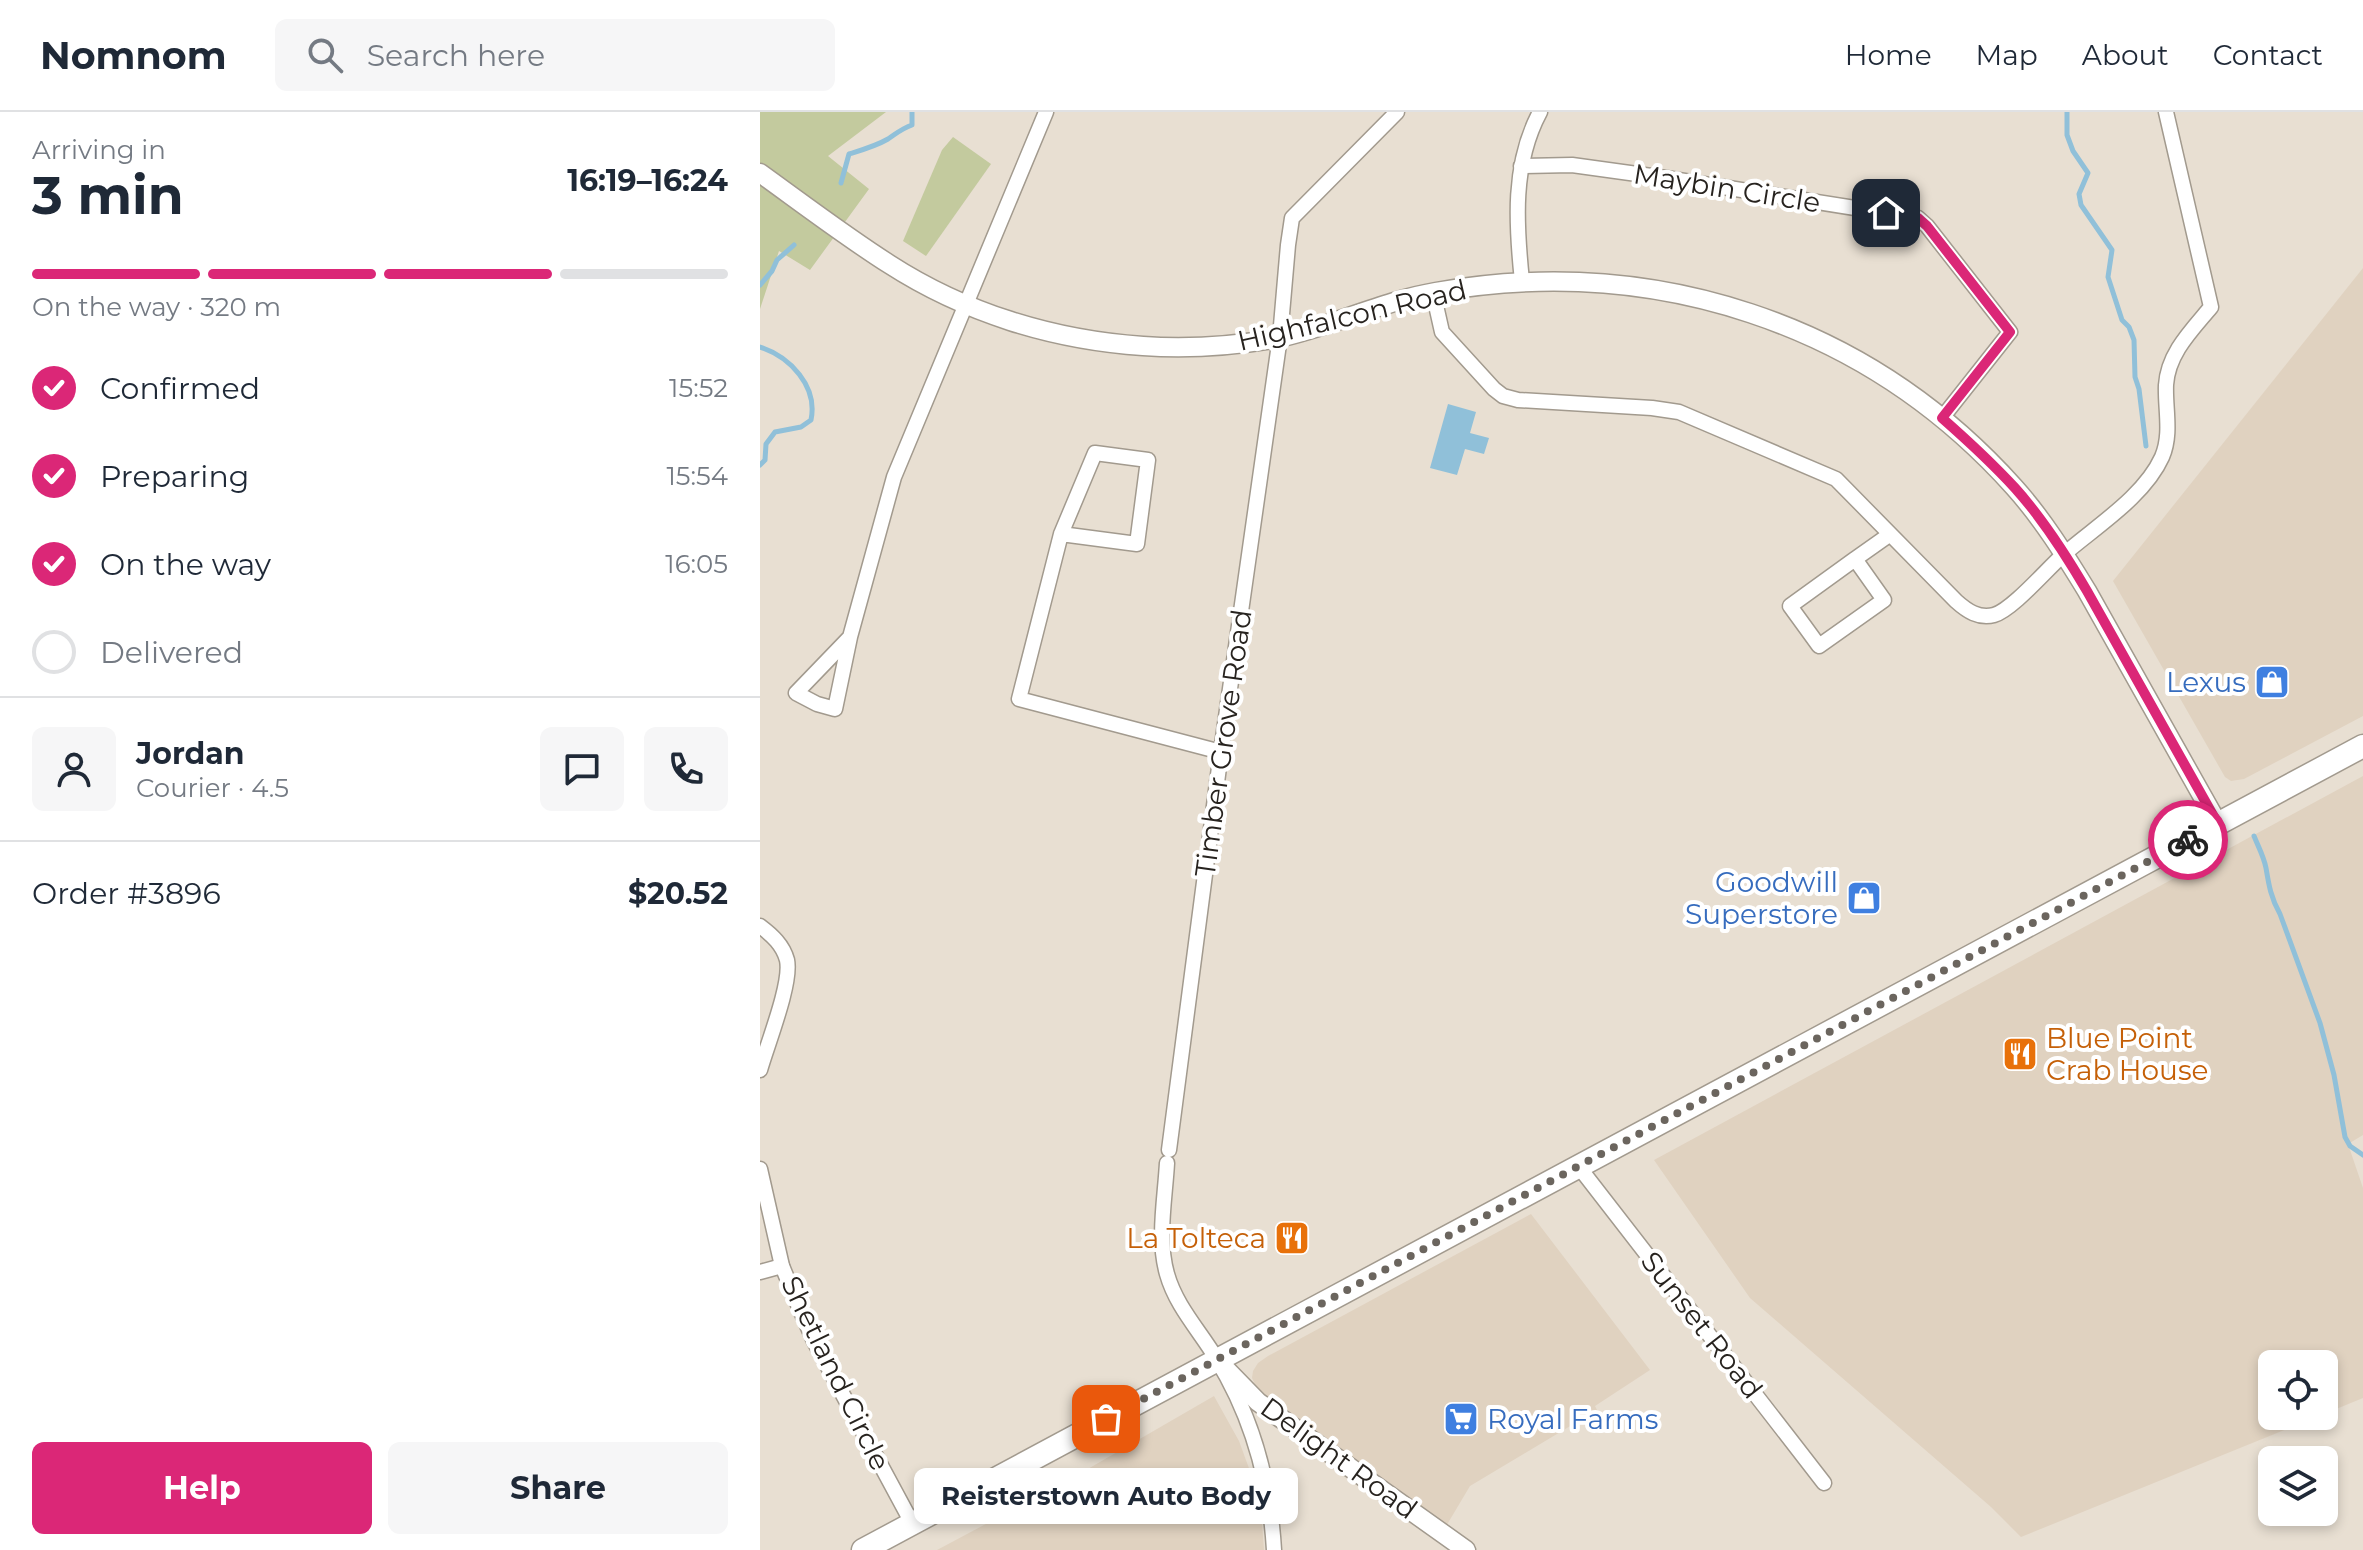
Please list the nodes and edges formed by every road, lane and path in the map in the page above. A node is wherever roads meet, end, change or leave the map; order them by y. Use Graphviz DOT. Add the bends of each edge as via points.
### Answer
graph roads {
  1 [pos="1046,112"];
  2 [pos="1397,112"];
  3 [pos="1540,112"];
  4 [pos="2166,112"];
  5 [pos="1521,166"];
  6 [pos="760,173"];
  7 [pos="1522,281"];
  8 [pos="1433,292"];
  9 [pos="967,305"];
  10 [pos="1280,337"];
  11 [pos="1942,418"];
  12 [pos="1061,534"];
  13 [pos="1889,535"];
  14 [pos="2064,554"];
  15 [pos="1855,559"];
  16 [pos="850,637"];
  17 [pos="2363,746"];
  18 [pos="1221,752"];
  19 [pos="2218,824"];
  20 [pos="760,926"];
  21 [pos="760,1070"];
  22 [pos="1579,1167"];
  23 [pos="760,1169"];
  24 [pos="782,1266"];
  25 [pos="760,1272"];
  26 [pos="1217,1360"];
  27 [pos="1824,1483"];
  28 [pos="912,1523"];
  29 [pos="863,1550"];
  30 [pos="1274,1550"];
  31 [pos="1466,1550"];
  1 -- 9 [label="street"];
  2 -- 10 [label="street, Timber Grove Road" via="1292,218"];
  3 -- 5 [label="street"];
  4 -- 14 [label="street" via="2211,307 2172,360 2166,382 2168,434 2152,475 2105,523"];
  5 -- 7 [label="street" via="1517,236"];
  5 -- 11 [label="street, Maybin Circle" via="1604,169 1918,218 2010,332"];
  6 -- 9 [label="street, Highfalcon Road" via="890,264"];
  7 -- 8 [label="street, Highfalcon Road"];
  7 -- 11 [label="street, Highfalcon Road" via="1640,286 1736,308 1826,344 1898,385"];
  8 -- 10 [label="street, Highfalcon Road"];
  8 -- 13 [label="street" via="1442,332 1503,396 1679,412 1836,479"];
  9 -- 10 [label="street, Highfalcon Road" via="1054,334 1102,342 1186,347"];
  9 -- 16 [label="street" via="894,477"];
  10 -- 18 [label="street, Timber Grove Road"];
  11 -- 14 [label="street, Highfalcon Road" via="2015,489"];
  12 -- 12 [label="street" via="1095,453 1148,460 1137,544"];
  12 -- 18 [label="street" via="1019,699"];
  13 -- 14 [label="street" via="1956,601 1978,615 1997,614"];
  13 -- 15 [label="street"];
  14 -- 19 [label="street, Highfalcon Road"];
  15 -- 15 [label="street" via="1884,600 1819,646 1790,606"];
  16 -- 16 [label="street" via="807,682 796,693 835,709"];
  17 -- 19 [label="main road"];
  18 -- 26 [label="street, Timber Grove Road" via="1162,1235 1173,1293"];
  19 -- 22 [label="main road"];
  20 -- 21 [label="street" via="779,943 788,962 787,982"];
  22 -- 26 [label="main road"];
  22 -- 27 [label="street, Sunset Road"];
  23 -- 24 [label="street, Shetland Circle"];
  24 -- 25 [label="street, Shetland Circle"];
  24 -- 28 [label="street, Shetland Circle" via="814,1341"];
  26 -- 28 [label="main road"];
  26 -- 30 [label="street, Timber Grove Road" via="1251,1428 1272,1515"];
  26 -- 31 [label="street, Delight Road" via="1258,1402"];
  28 -- 29 [label="main road"];
}
